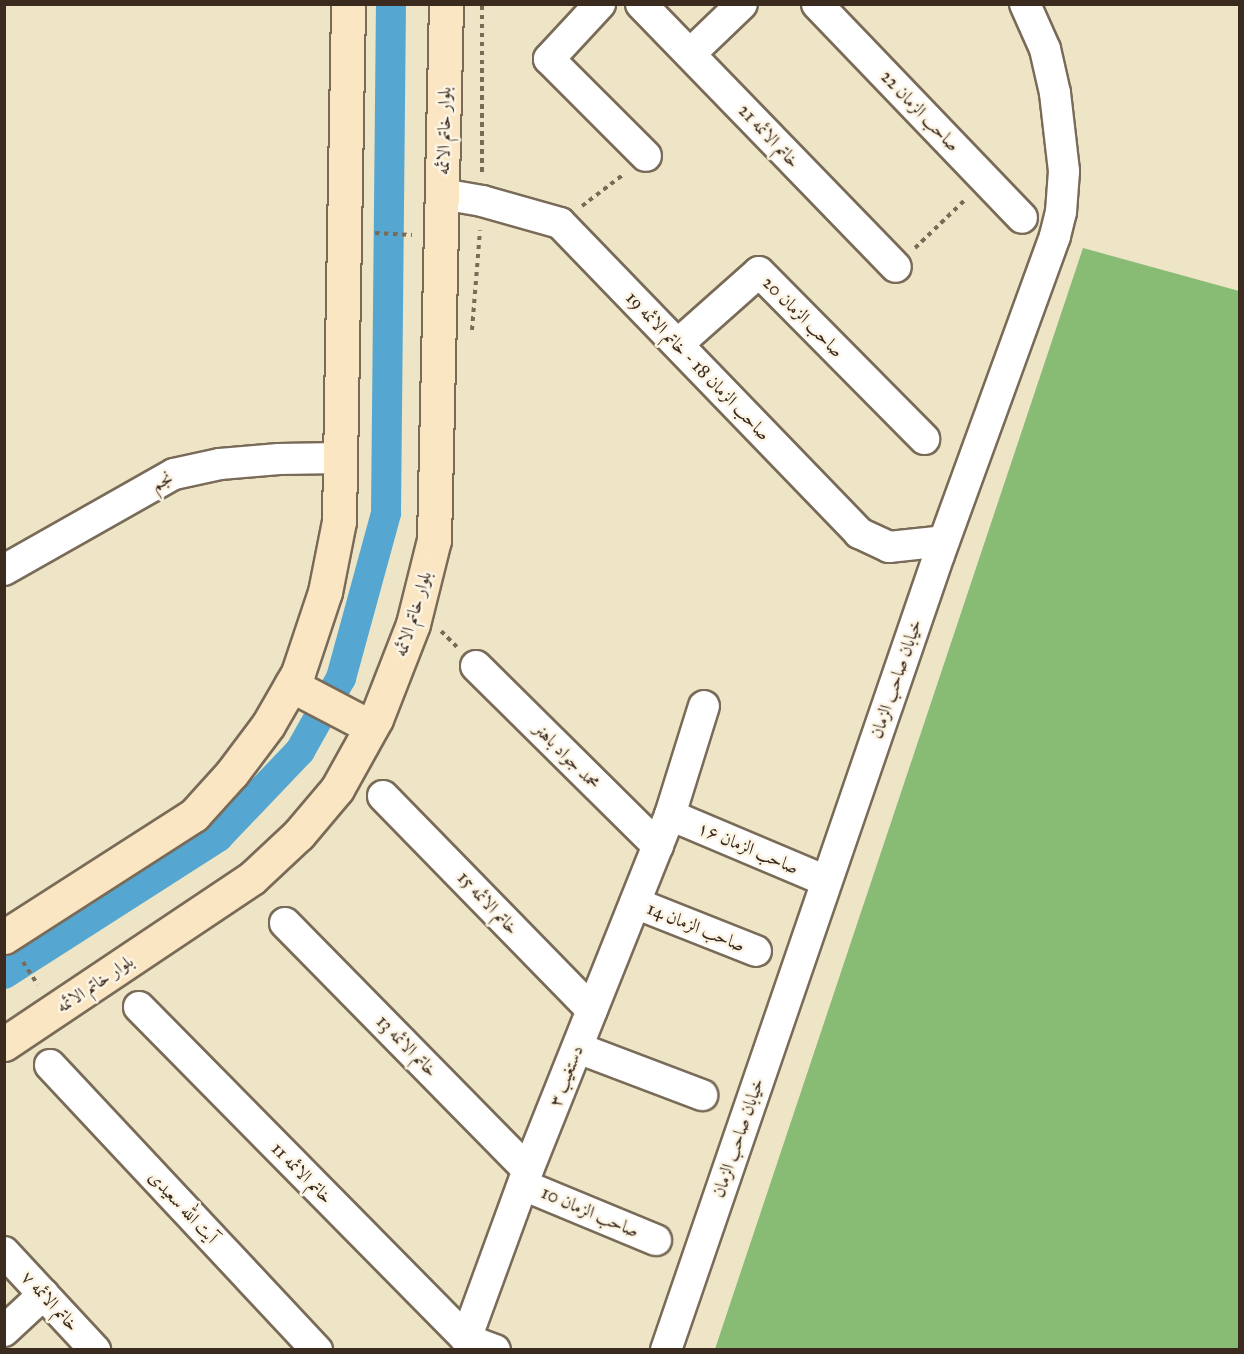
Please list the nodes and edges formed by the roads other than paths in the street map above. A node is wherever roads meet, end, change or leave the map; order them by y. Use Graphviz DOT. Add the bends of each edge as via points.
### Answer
graph roads {
  1 [pos="348,4"];
  2 [pos="446,4"];
  3 [pos="600,4"];
  4 [pos="641,4"];
  5 [pos="741,4"];
  6 [pos="817,4"];
  7 [pos="1025,4"];
  8 [pos="690,54"];
  9 [pos="646,156"];
  10 [pos="442,194"];
  11 [pos="1023,218"];
  12 [pos="896,267"];
  13 [pos="678,344"];
  14 [pos="924,439"];
  15 [pos="340,458"];
  16 [pos="944,541"];
  17 [pos="4,570"];
  18 [pos="476,666"];
  19 [pos="292,686"];
  20 [pos="704,706"];
  21 [pos="370,726"];
  22 [pos="383,796"];
  23 [pos="670,814"];
  24 [pos="658,846"];
  25 [pos="826,882"];
  26 [pos="635,903"];
  27 [pos="285,923"];
  28 [pos="5,937"];
  29 [pos="756,951"];
  30 [pos="139,1007"];
  31 [pos="592,1010"];
  32 [pos="4,1044"];
  33 [pos="578,1048"];
  34 [pos="50,1065"];
  35 [pos="702,1095"];
  36 [pos="526,1177"];
  37 [pos="656,1240"];
  38 [pos="4,1252"];
  39 [pos="44,1294"];
  40 [pos="4,1331"];
  41 [pos="465,1339"];
  42 [pos="299,1344"];
  43 [pos="95,1350"];
  44 [pos="495,1350"];
  45 [pos="666,1350"];
  1 -- 15 [label="main road"];
  2 -- 10 [label="main road, بلوار خاتم الائمه"];
  3 -- 9 [label="street" via="549,59"];
  4 -- 8 [label="street, خاتم الائمه 21"];
  5 -- 8 [label="street"];
  6 -- 11 [label="street, صاحب الزمان 22"];
  7 -- 16 [label="street, خیابان صاحب الزمان" via="1045,50 1055,93 1064,171 1061,212"];
  8 -- 12 [label="street, خاتم الائمه 21"];
  10 -- 13 [label="street, صاحب الزمان 18 - خاتم الائمه 19" via="560,223"];
  10 -- 21 [label="main road, بلوار خاتم الائمه" via="434,540 417,608"];
  13 -- 14 [label="street, صاحب الزمان 20" via="759,272"];
  13 -- 16 [label="street, صاحب الزمان 18 - خاتم الائمه 19" via="859,533 889,547"];
  15 -- 17 [label="street, نجم" via="220,464 174,474"];
  15 -- 19 [label="main road" via="339,521 326,592"];
  16 -- 25 [label="street, خیابان صاحب الزمان"];
  18 -- 24 [label="street, محمد جواد باهنر"];
  19 -- 21 [label="main road"];
  19 -- 28 [label="main road" via="232,773 194,815"];
  20 -- 23 [label="street, دستغیب ۳"];
  21 -- 32 [label="main road, بلوار خاتم الائمه" via="337,789 299,834 252,878"];
  22 -- 31 [label="street, خاتم الائمه 15"];
  23 -- 24 [label="street, دستغیب ۳"];
  23 -- 25 [label="street, صاحب الزمان ۱۶"];
  24 -- 26 [label="street, دستغیب ۳"];
  25 -- 45 [label="street, خیابان صاحب الزمان"];
  26 -- 29 [label="street, صاحب الزمان 14"];
  26 -- 31 [label="street, دستغیب ۳"];
  27 -- 36 [label="street, خاتم الائمه 13"];
  30 -- 41 [label="street, خاتم الائمه 11"];
  31 -- 33 [label="street, دستغیب ۳"];
  33 -- 35 [label="street"];
  33 -- 36 [label="street, دستغیب ۳"];
  34 -- 42 [label="street, آیت الله سعیدی"];
  36 -- 37 [label="street, صاحب الزمان 10"];
  36 -- 41 [label="street, دستغیب ۳"];
  38 -- 39 [label="street, خاتم الائمه ۷"];
  39 -- 40 [label="street"];
  39 -- 43 [label="street, خاتم الائمه ۷"];
  41 -- 44 [label="street"];
}
